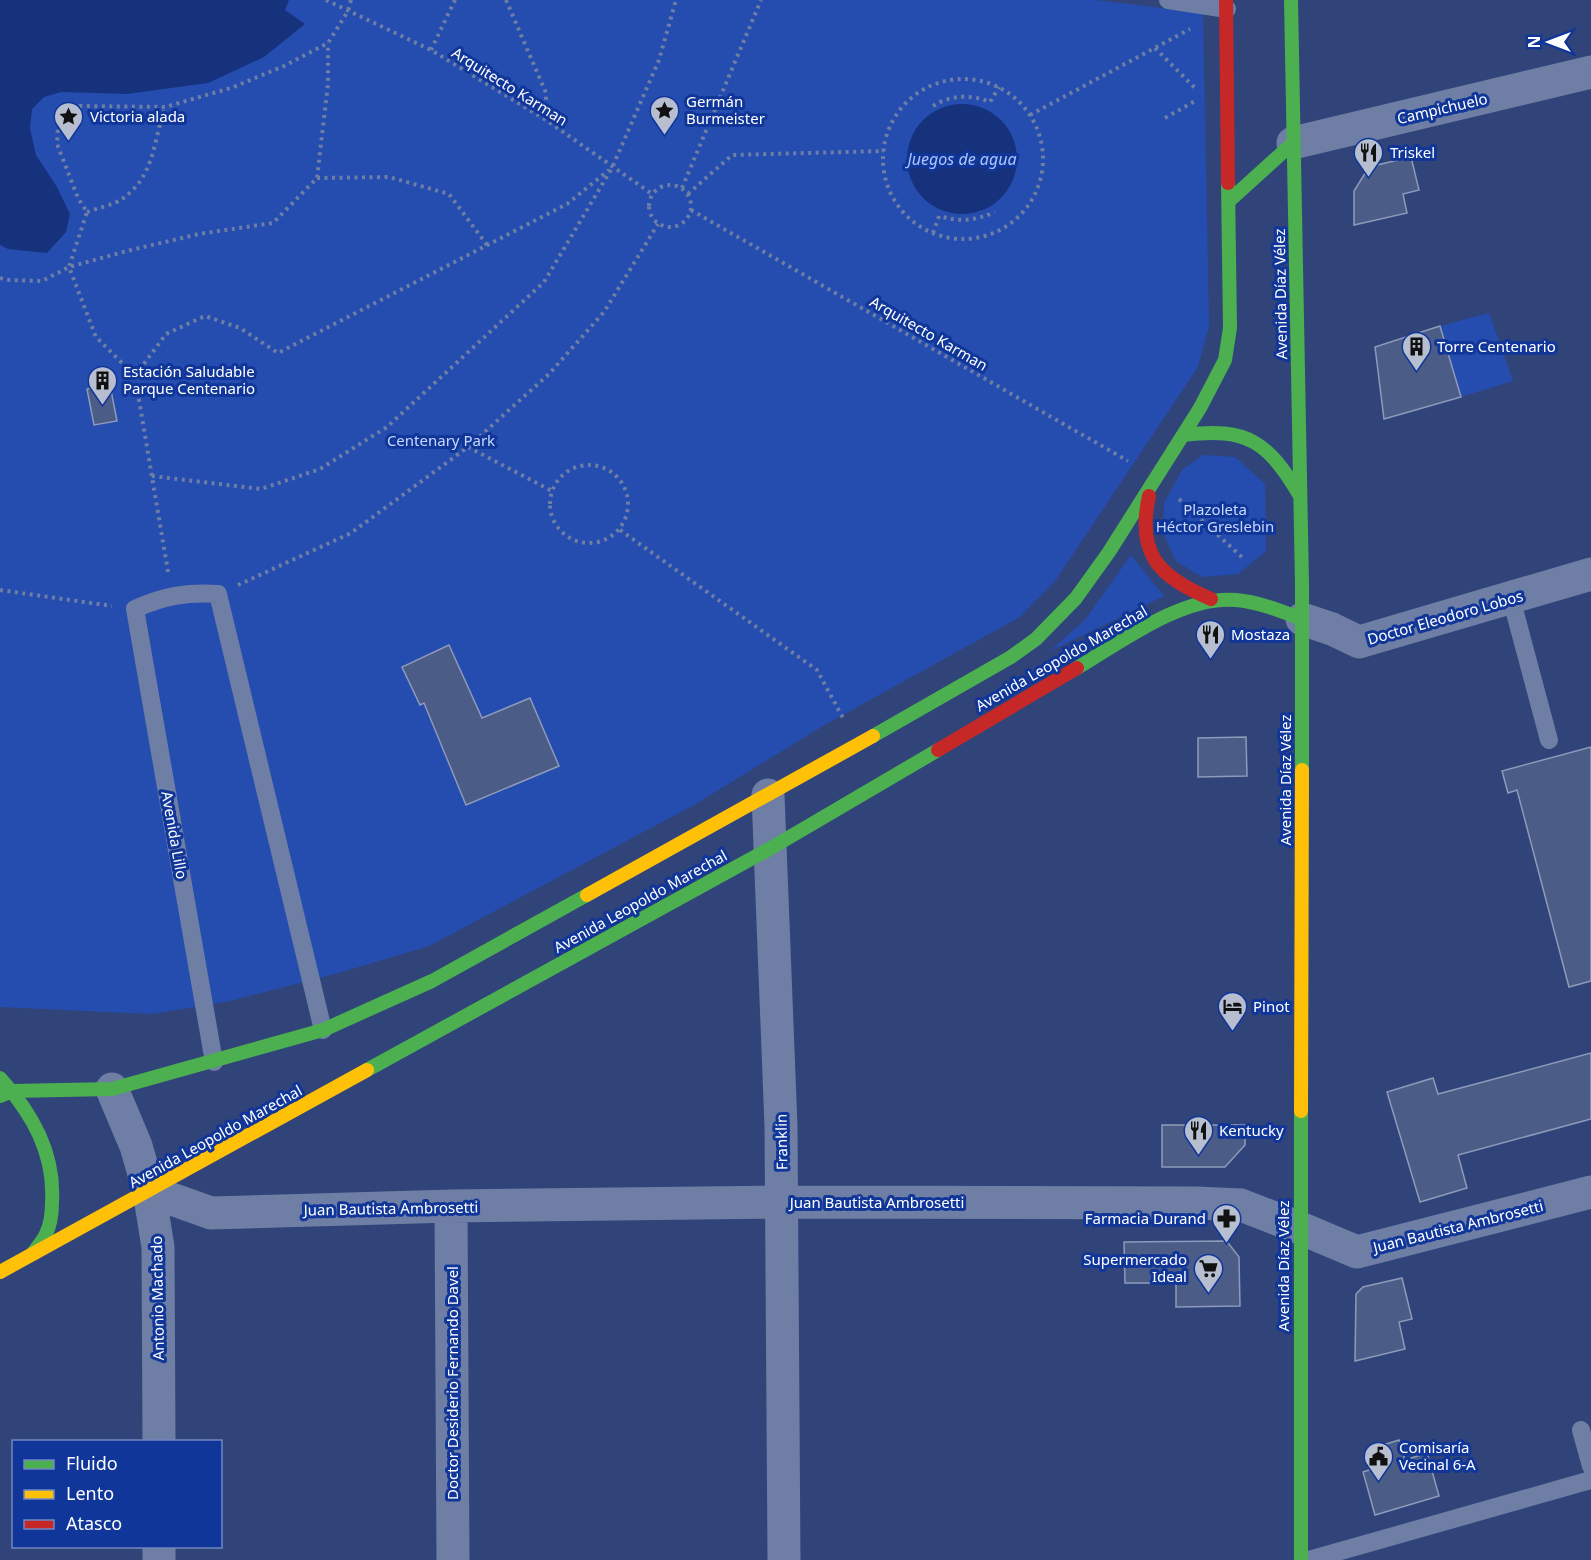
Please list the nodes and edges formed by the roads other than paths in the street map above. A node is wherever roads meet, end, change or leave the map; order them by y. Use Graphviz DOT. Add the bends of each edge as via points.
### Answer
graph roads {
  1 [pos="1168,0"];
  2 [pos="1291,0"];
  3 [pos="1226,5"];
  4 [pos="1591,72"];
  5 [pos="1293,143"];
  6 [pos="1229,201"];
  7 [pos="1184,435"];
  8 [pos="1155,477"];
  9 [pos="1300,496"];
  10 [pos="1591,574"];
  11 [pos="1511,598"];
  12 [pos="1211,599"];
  13 [pos="1302,619"];
  14 [pos="1550,740"];
  15 [pos="768,795"];
  16 [pos="771,848"];
  17 [pos="323,1030"];
  18 [pos="214,1062"];
  19 [pos="0,1078"];
  20 [pos="112,1089"];
  21 [pos="6,1093"];
  22 [pos="149,1191"];
  23 [pos="1591,1192"];
  24 [pos="783,1202"];
  25 [pos="451,1206"];
  26 [pos="1300,1228"];
  27 [pos="33,1253"];
  28 [pos="0,1272"];
  29 [pos="1581,1430"];
  30 [pos="159,1440"];
  31 [pos="1591,1466"];
  32 [pos="1591,1479"];
  33 [pos="453,1560"];
  34 [pos="784,1560"];
  35 [pos="1300,1560"];
  36 [pos="1309,1560"];
  1 -- 3 [label="lane"];
  2 -- 5 [label="main road, Avenida Díaz Vélez"];
  3 -- 6 [label="main road"];
  4 -- 5 [label="street, Campichuelo"];
  5 -- 6 [label="main road"];
  5 -- 9 [label="main road, Avenida Díaz Vélez"];
  6 -- 7 [label="main road" via="1228,348"];
  7 -- 8 [label="main road, Avenida Leopoldo Marechal"];
  7 -- 9 [label="main road" via="1221,431 1251,440 1277,460"];
  8 -- 12 [label="main road" via="1144,518 1148,549 1168,577"];
  8 -- 15 [label="main road, Avenida Leopoldo Marechal" via="1101,567 1057,622 1027,647"];
  9 -- 13 [label="main road, Avenida Díaz Vélez"];
  10 -- 11 [label="street, Doctor Eleodoro Lobos"];
  11 -- 13 [label="street, Doctor Eleodoro Lobos" via="1359,642"];
  11 -- 14 [label="lane"];
  12 -- 13 [label="main road, Avenida Leopoldo Marechal" via="1245,599"];
  12 -- 16 [label="main road, Avenida Leopoldo Marechal" via="1141,629"];
  13 -- 26 [label="main road, Avenida Díaz Vélez"];
  15 -- 16 [label="street, Franklin"];
  15 -- 17 [label="main road, Avenida Leopoldo Marechal" via="432,981"];
  16 -- 22 [label="main road, Avenida Leopoldo Marechal"];
  16 -- 24 [label="street, Franklin"];
  17 -- 18 [label="main road, Avenida Leopoldo Marechal"];
  17 -- 18 [label="lane, Avenida Lillo" via="218,594 194,592 154,600 135,609"];
  18 -- 20 [label="main road, Avenida Leopoldo Marechal"];
  19 -- 21 [label="main road"];
  20 -- 21 [label="main road, Avenida Leopoldo Marechal"];
  20 -- 22 [label="street, Antonio Machado" via="136,1146"];
  21 -- 27 [label="main road" via="42,1139 53,1179 46,1233"];
  22 -- 25 [label="street, Juan Bautista Ambrosetti" via="211,1213"];
  22 -- 27 [label="main road, Avenida Leopoldo Marechal"];
  22 -- 30 [label="street, Antonio Machado" via="159,1247"];
  23 -- 26 [label="street, Juan Bautista Ambrosetti" via="1357,1252"];
  24 -- 25 [label="street, Juan Bautista Ambrosetti"];
  24 -- 26 [label="street, Juan Bautista Ambrosetti" via="1240,1205"];
  24 -- 34 [label="street, Franklin"];
  25 -- 33 [label="street, Doctor Desiderio Fernando Davel"];
  26 -- 35 [label="main road, Avenida Díaz Vélez"];
  27 -- 28 [label="main road, Avenida Leopoldo Marechal"];
  29 -- 31 [label="lane"];
  32 -- 36 [label="lane"];
}
